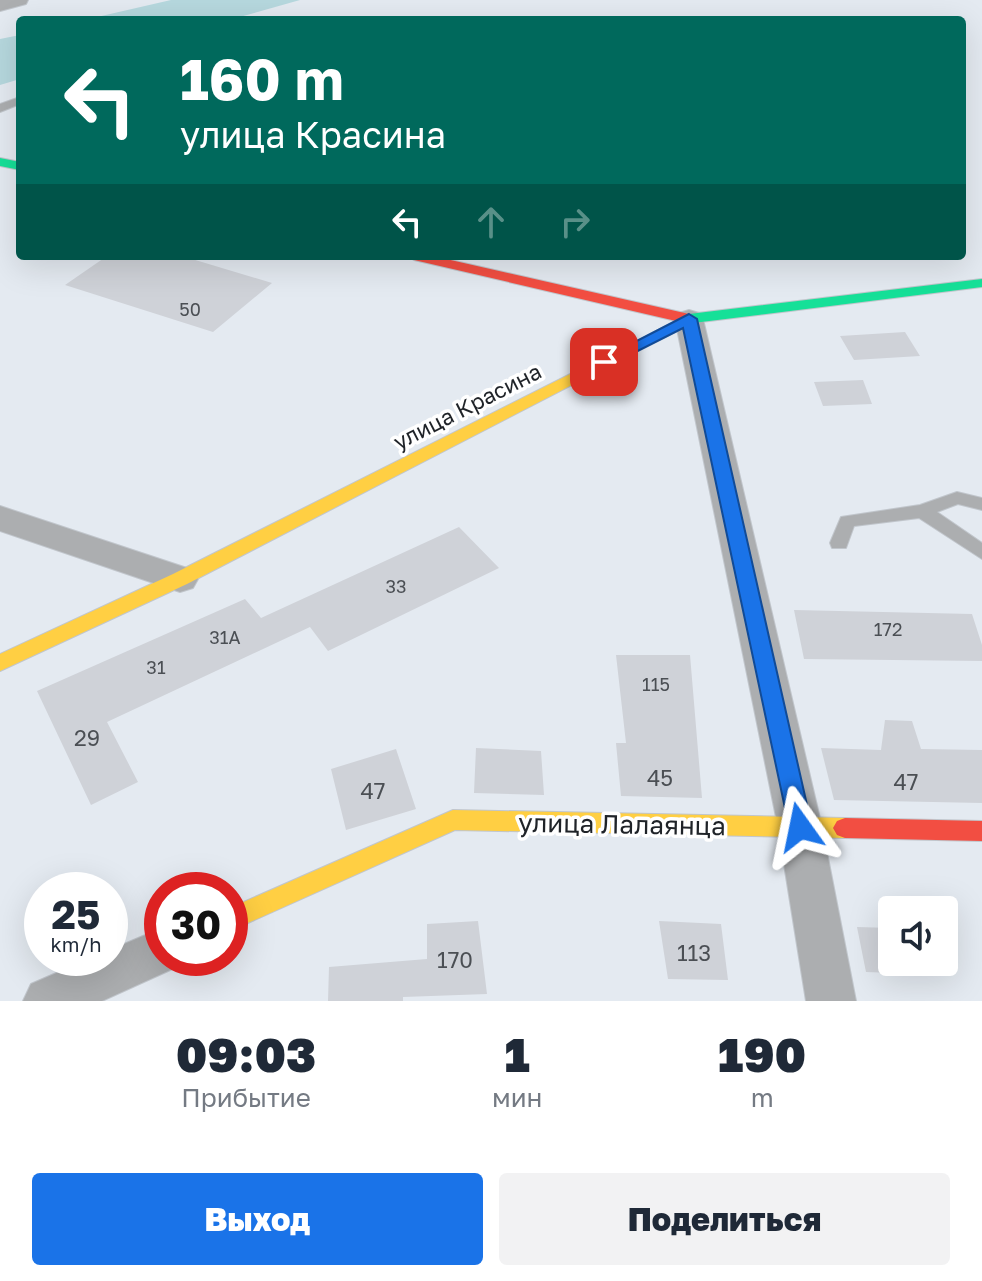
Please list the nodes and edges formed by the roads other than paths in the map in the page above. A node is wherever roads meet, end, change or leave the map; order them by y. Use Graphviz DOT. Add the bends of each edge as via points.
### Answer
graph roads {
  1 [pos="19,0"];
  2 [pos="0,5"];
  3 [pos="431,260"];
  4 [pos="982,283"];
  5 [pos="689,319"];
  6 [pos="982,504"];
  7 [pos="922,511"];
  8 [pos="0,518"];
  9 [pos="839,543"];
  10 [pos="982,552"];
  11 [pos="180,579"];
  12 [pos="0,663"];
  13 [pos="800,827"];
  14 [pos="982,831"];
  15 [pos="248,912"];
  16 [pos="144,958"];
  17 [pos="48,1001"];
  18 [pos="831,1001"];
  1 -- 2 [label="street"];
  3 -- 5 [label="street"];
  4 -- 5 [label="street, улица Красина"];
  5 -- 11 [label="street, улица Красина"];
  5 -- 13 [label="street"];
  6 -- 7 [label="lane" via="957,498"];
  7 -- 9 [label="lane" via="847,521"];
  7 -- 10 [label="lane"];
  8 -- 11 [label="street"];
  11 -- 12 [label="street, улица Красина"];
  13 -- 14 [label="street, улица Лалаянца"];
  13 -- 15 [label="street, улица Лалаянца" via="453,820"];
  13 -- 18 [label="street"];
  16 -- 17 [label="street"];
}
